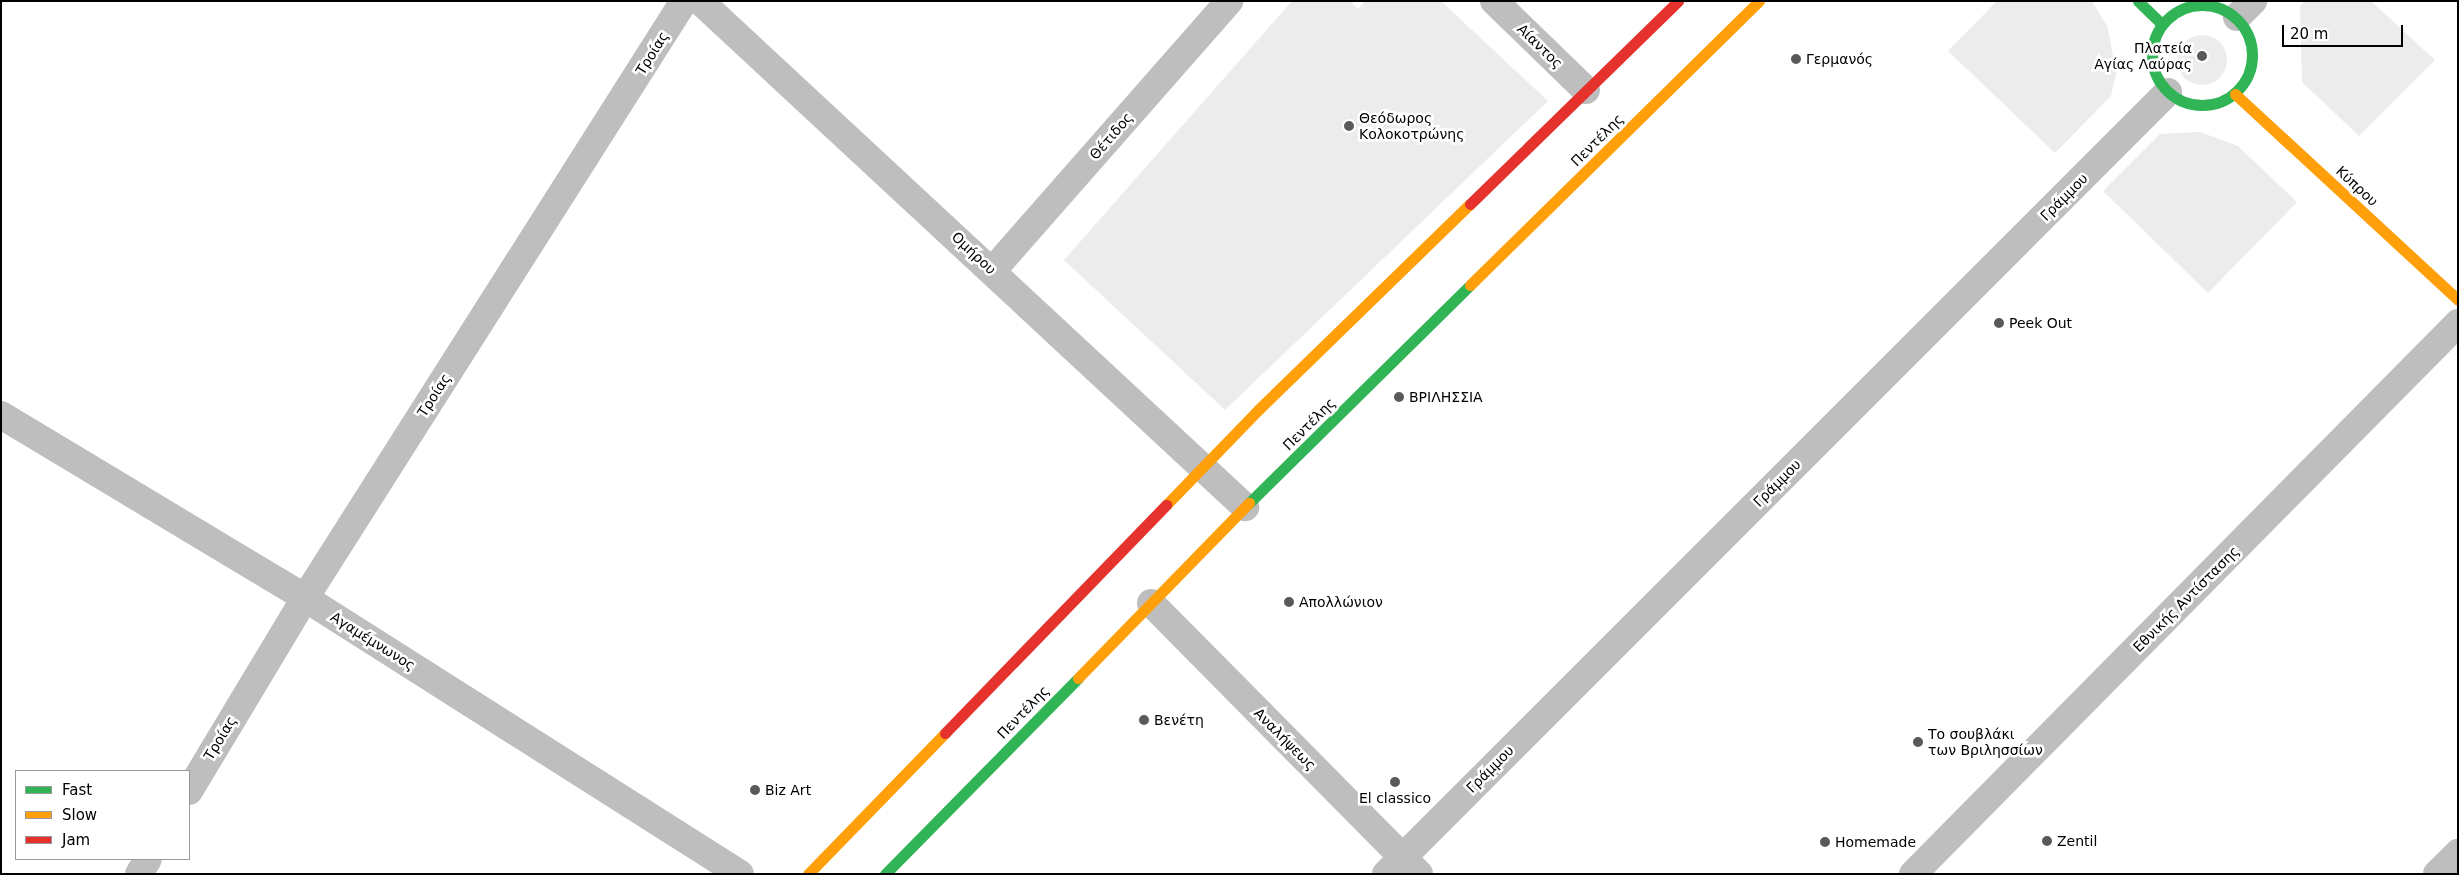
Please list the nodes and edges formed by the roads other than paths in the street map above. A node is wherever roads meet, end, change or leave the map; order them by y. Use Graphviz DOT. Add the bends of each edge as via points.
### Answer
graph roads {
  1 [pos="684,1"];
  2 [pos="700,1"];
  3 [pos="1229,1"];
  4 [pos="1494,1"];
  5 [pos="1678,1"];
  6 [pos="1759,1"];
  7 [pos="2138,1"];
  8 [pos="2245,9"];
  9 [pos="2162,24"];
  10 [pos="1586,90"];
  11 [pos="2168,92"];
  12 [pos="2235,94"];
  13 [pos="993,270"];
  14 [pos="2458,300"];
  15 [pos="2458,323"];
  16 [pos="1,415"];
  17 [pos="1202,468"];
  18 [pos="1245,507"];
  19 [pos="305,598"];
  20 [pos="1151,603"];
  21 [pos="190,788"];
  22 [pos="2458,853"];
  23 [pos="147,860"];
  24 [pos="1403,868"];
  25 [pos="139,874"];
  26 [pos="740,874"];
  27 [pos="808,874"];
  28 [pos="885,874"];
  29 [pos="1913,874"];
  30 [pos="2437,874"];
  1 -- 19 [label="street, Τροίας"];
  2 -- 13 [label="street, Ομήρου"];
  3 -- 13 [label="street, Θέτιδος"];
  4 -- 10 [label="street, Αίαντος"];
  5 -- 10 [label="main road"];
  6 -- 18 [label="main road, Πεντέλης"];
  7 -- 9 [label="main road"];
  8 -- 9 [label="main road" via="2198,4 2178,10"];
  8 -- 12 [label="main road" via="2247,31 2253,47 2252,65 2246,81"];
  9 -- 11 [label="main road" via="2152,52 2153,67"];
  10 -- 17 [label="main road"];
  11 -- 12 [label="main road" via="2194,105 2222,102"];
  11 -- 24 [label="street, Γράμμου"];
  12 -- 14 [label="main road, Κύπρου"];
  13 -- 17 [label="street, Ομήρου"];
  15 -- 29 [label="street, Εθνικής Αντίστασης"];
  16 -- 19 [label="street, Αγαμέμνωνος"];
  17 -- 18 [label="street, Ομήρου"];
  17 -- 27 [label="main road"];
  18 -- 20 [label="main road, Πεντέλης"];
  19 -- 21 [label="street, Τροίας"];
  19 -- 26 [label="street, Αγαμέμνωνος"];
  20 -- 24 [label="street, Αναλήψεως"];
  20 -- 28 [label="main road, Πεντέλης"];
  22 -- 30 [label="street"];
  23 -- 25 [label="street"];
}
